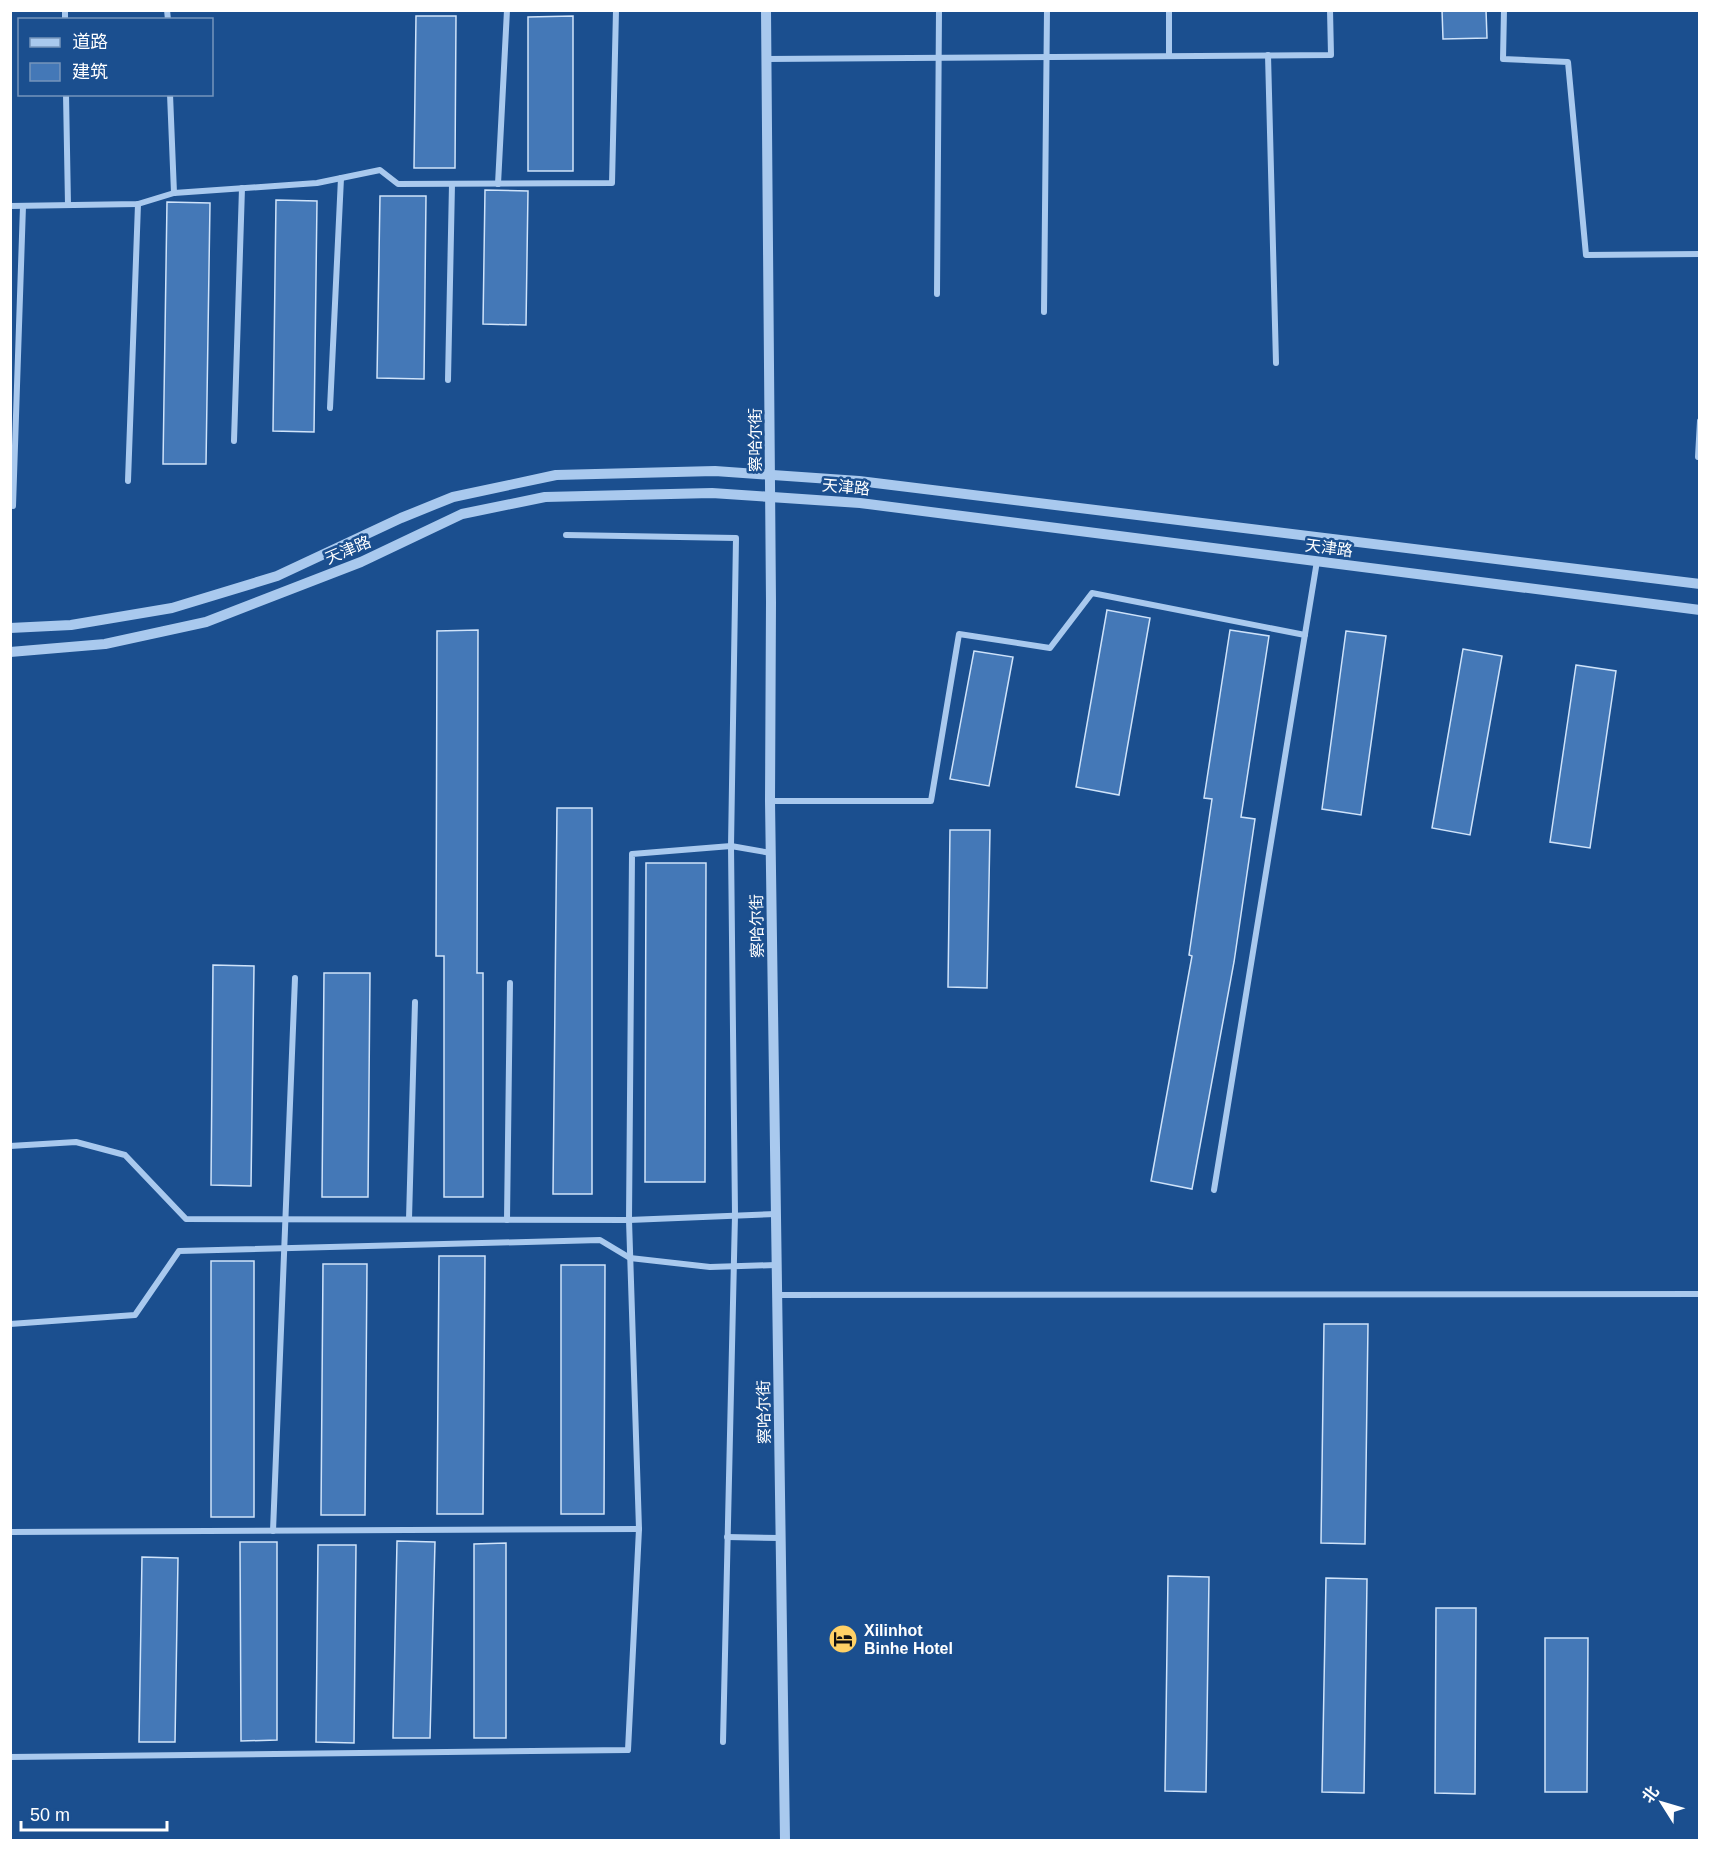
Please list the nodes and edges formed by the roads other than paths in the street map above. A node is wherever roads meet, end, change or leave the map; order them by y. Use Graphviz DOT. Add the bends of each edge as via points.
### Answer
graph roads {
  1 [pos="507,10"];
  2 [pos="616,10"];
  3 [pos="766,10"];
  4 [pos="939,10"];
  5 [pos="1047,10"];
  6 [pos="1169,10"];
  7 [pos="1330,10"];
  8 [pos="1504,10"];
  9 [pos="1268,55"];
  10 [pos="1169,56"];
  11 [pos="939,57"];
  12 [pos="1046,57"];
  13 [pos="766,59"];
  14 [pos="66,96"];
  15 [pos="170,96"];
  16 [pos="341,178"];
  17 [pos="452,184"];
  18 [pos="498,184"];
  19 [pos="242,188"];
  20 [pos="174,193"];
  21 [pos="138,204"];
  22 [pos="10,206"];
  23 [pos="23,206"];
  24 [pos="68,206"];
  25 [pos="1700,254"];
  26 [pos="937,294"];
  27 [pos="1044,312"];
  28 [pos="1276,363"];
  29 [pos="448,380"];
  30 [pos="330,408"];
  31 [pos="1700,422"];
  32 [pos="234,441"];
  33 [pos="1700,458"];
  34 [pos="770,475"];
  35 [pos="128,481"];
  36 [pos="770,497"];
  37 [pos="13,506"];
  38 [pos="566,535"];
  39 [pos="1317,561"];
  40 [pos="1700,584"];
  41 [pos="1700,610"];
  42 [pos="10,628"];
  43 [pos="1305,635"];
  44 [pos="10,652"];
  45 [pos="770,801"];
  46 [pos="731,846"];
  47 [pos="771,853"];
  48 [pos="295,978"];
  49 [pos="510,984"];
  50 [pos="415,1002"];
  51 [pos="10,1146"];
  52 [pos="1214,1190"];
  53 [pos="776,1214"];
  54 [pos="735,1215"];
  55 [pos="286,1219"];
  56 [pos="410,1219"];
  57 [pos="507,1220"];
  58 [pos="629,1220"];
  59 [pos="285,1248"];
  60 [pos="630,1258"];
  61 [pos="776,1265"];
  62 [pos="732,1266"];
  63 [pos="1700,1294"];
  64 [pos="777,1295"];
  65 [pos="10,1324"];
  66 [pos="639,1529"];
  67 [pos="273,1531"];
  68 [pos="10,1532"];
  69 [pos="727,1537"];
  70 [pos="780,1538"];
  71 [pos="723,1742"];
  72 [pos="10,1757"];
  73 [pos="784,1840"];
  1 -- 18 [label="street"];
  2 -- 18 [label="street" via="612,183"];
  3 -- 13 [label="street, 察哈尔街"];
  4 -- 11 [label="street"];
  5 -- 12 [label="street"];
  6 -- 10 [label="street"];
  7 -- 9 [label="street" via="1331,55"];
  8 -- 25 [label="street" via="1503,59 1568,62 1586,255"];
  9 -- 10 [label="street"];
  9 -- 28 [label="street"];
  10 -- 12 [label="street"];
  11 -- 12 [label="street"];
  11 -- 13 [label="street"];
  11 -- 26 [label="street"];
  12 -- 27 [label="street"];
  13 -- 34 [label="street, 察哈尔街"];
  14 -- 24 [label="street"];
  15 -- 20 [label="street"];
  16 -- 17 [label="street" via="380,170 398,184"];
  16 -- 19 [label="street"];
  16 -- 30 [label="street"];
  17 -- 18 [label="street"];
  17 -- 29 [label="street"];
  19 -- 20 [label="street"];
  19 -- 32 [label="street"];
  20 -- 21 [label="street"];
  21 -- 24 [label="street"];
  21 -- 35 [label="street"];
  22 -- 23 [label="street"];
  23 -- 24 [label="street"];
  23 -- 37 [label="street"];
  31 -- 33 [label="street"];
  34 -- 36 [label="street, 察哈尔街"];
  34 -- 40 [label="street, 天津路" via="859,481"];
  34 -- 42 [label="street, 天津路" via="715,471 556,475 453,496 277,576 172,609 71,625"];
  36 -- 39 [label="street, 天津路" via="861,503"];
  36 -- 44 [label="street, 天津路" via="712,493 545,497 462,513 361,562 206,622 105,644"];
  36 -- 45 [label="street, 察哈尔街"];
  38 -- 46 [label="street" via="736,538"];
  39 -- 41 [label="street, 天津路"];
  39 -- 43 [label="street"];
  43 -- 45 [label="street" via="1092,593 1050,648 959,634 931,801"];
  43 -- 52 [label="street"];
  45 -- 47 [label="street, 察哈尔街"];
  46 -- 47 [label="street"];
  46 -- 54 [label="street"];
  46 -- 58 [label="street" via="632,854"];
  47 -- 53 [label="street, 察哈尔街"];
  48 -- 55 [label="street"];
  49 -- 57 [label="street"];
  50 -- 56 [label="street"];
  51 -- 55 [label="street" via="76,1142 125,1155 186,1219"];
  53 -- 54 [label="street"];
  53 -- 61 [label="street, 察哈尔街"];
  54 -- 58 [label="street"];
  54 -- 62 [label="street"];
  55 -- 56 [label="street"];
  55 -- 59 [label="street"];
  56 -- 57 [label="street"];
  57 -- 58 [label="street"];
  58 -- 60 [label="street"];
  59 -- 60 [label="street" via="600,1240"];
  59 -- 65 [label="street" via="180,1251 135,1315"];
  59 -- 67 [label="street"];
  60 -- 62 [label="street"];
  60 -- 66 [label="street"];
  61 -- 62 [label="street"];
  61 -- 64 [label="street, 察哈尔街"];
  62 -- 69 [label="street"];
  63 -- 64 [label="street"];
  64 -- 70 [label="street, 察哈尔街"];
  66 -- 67 [label="street"];
  66 -- 72 [label="street" via="628,1750"];
  67 -- 68 [label="street"];
  69 -- 70 [label="street"];
  69 -- 71 [label="street"];
  70 -- 73 [label="street, 察哈尔街"];
}
